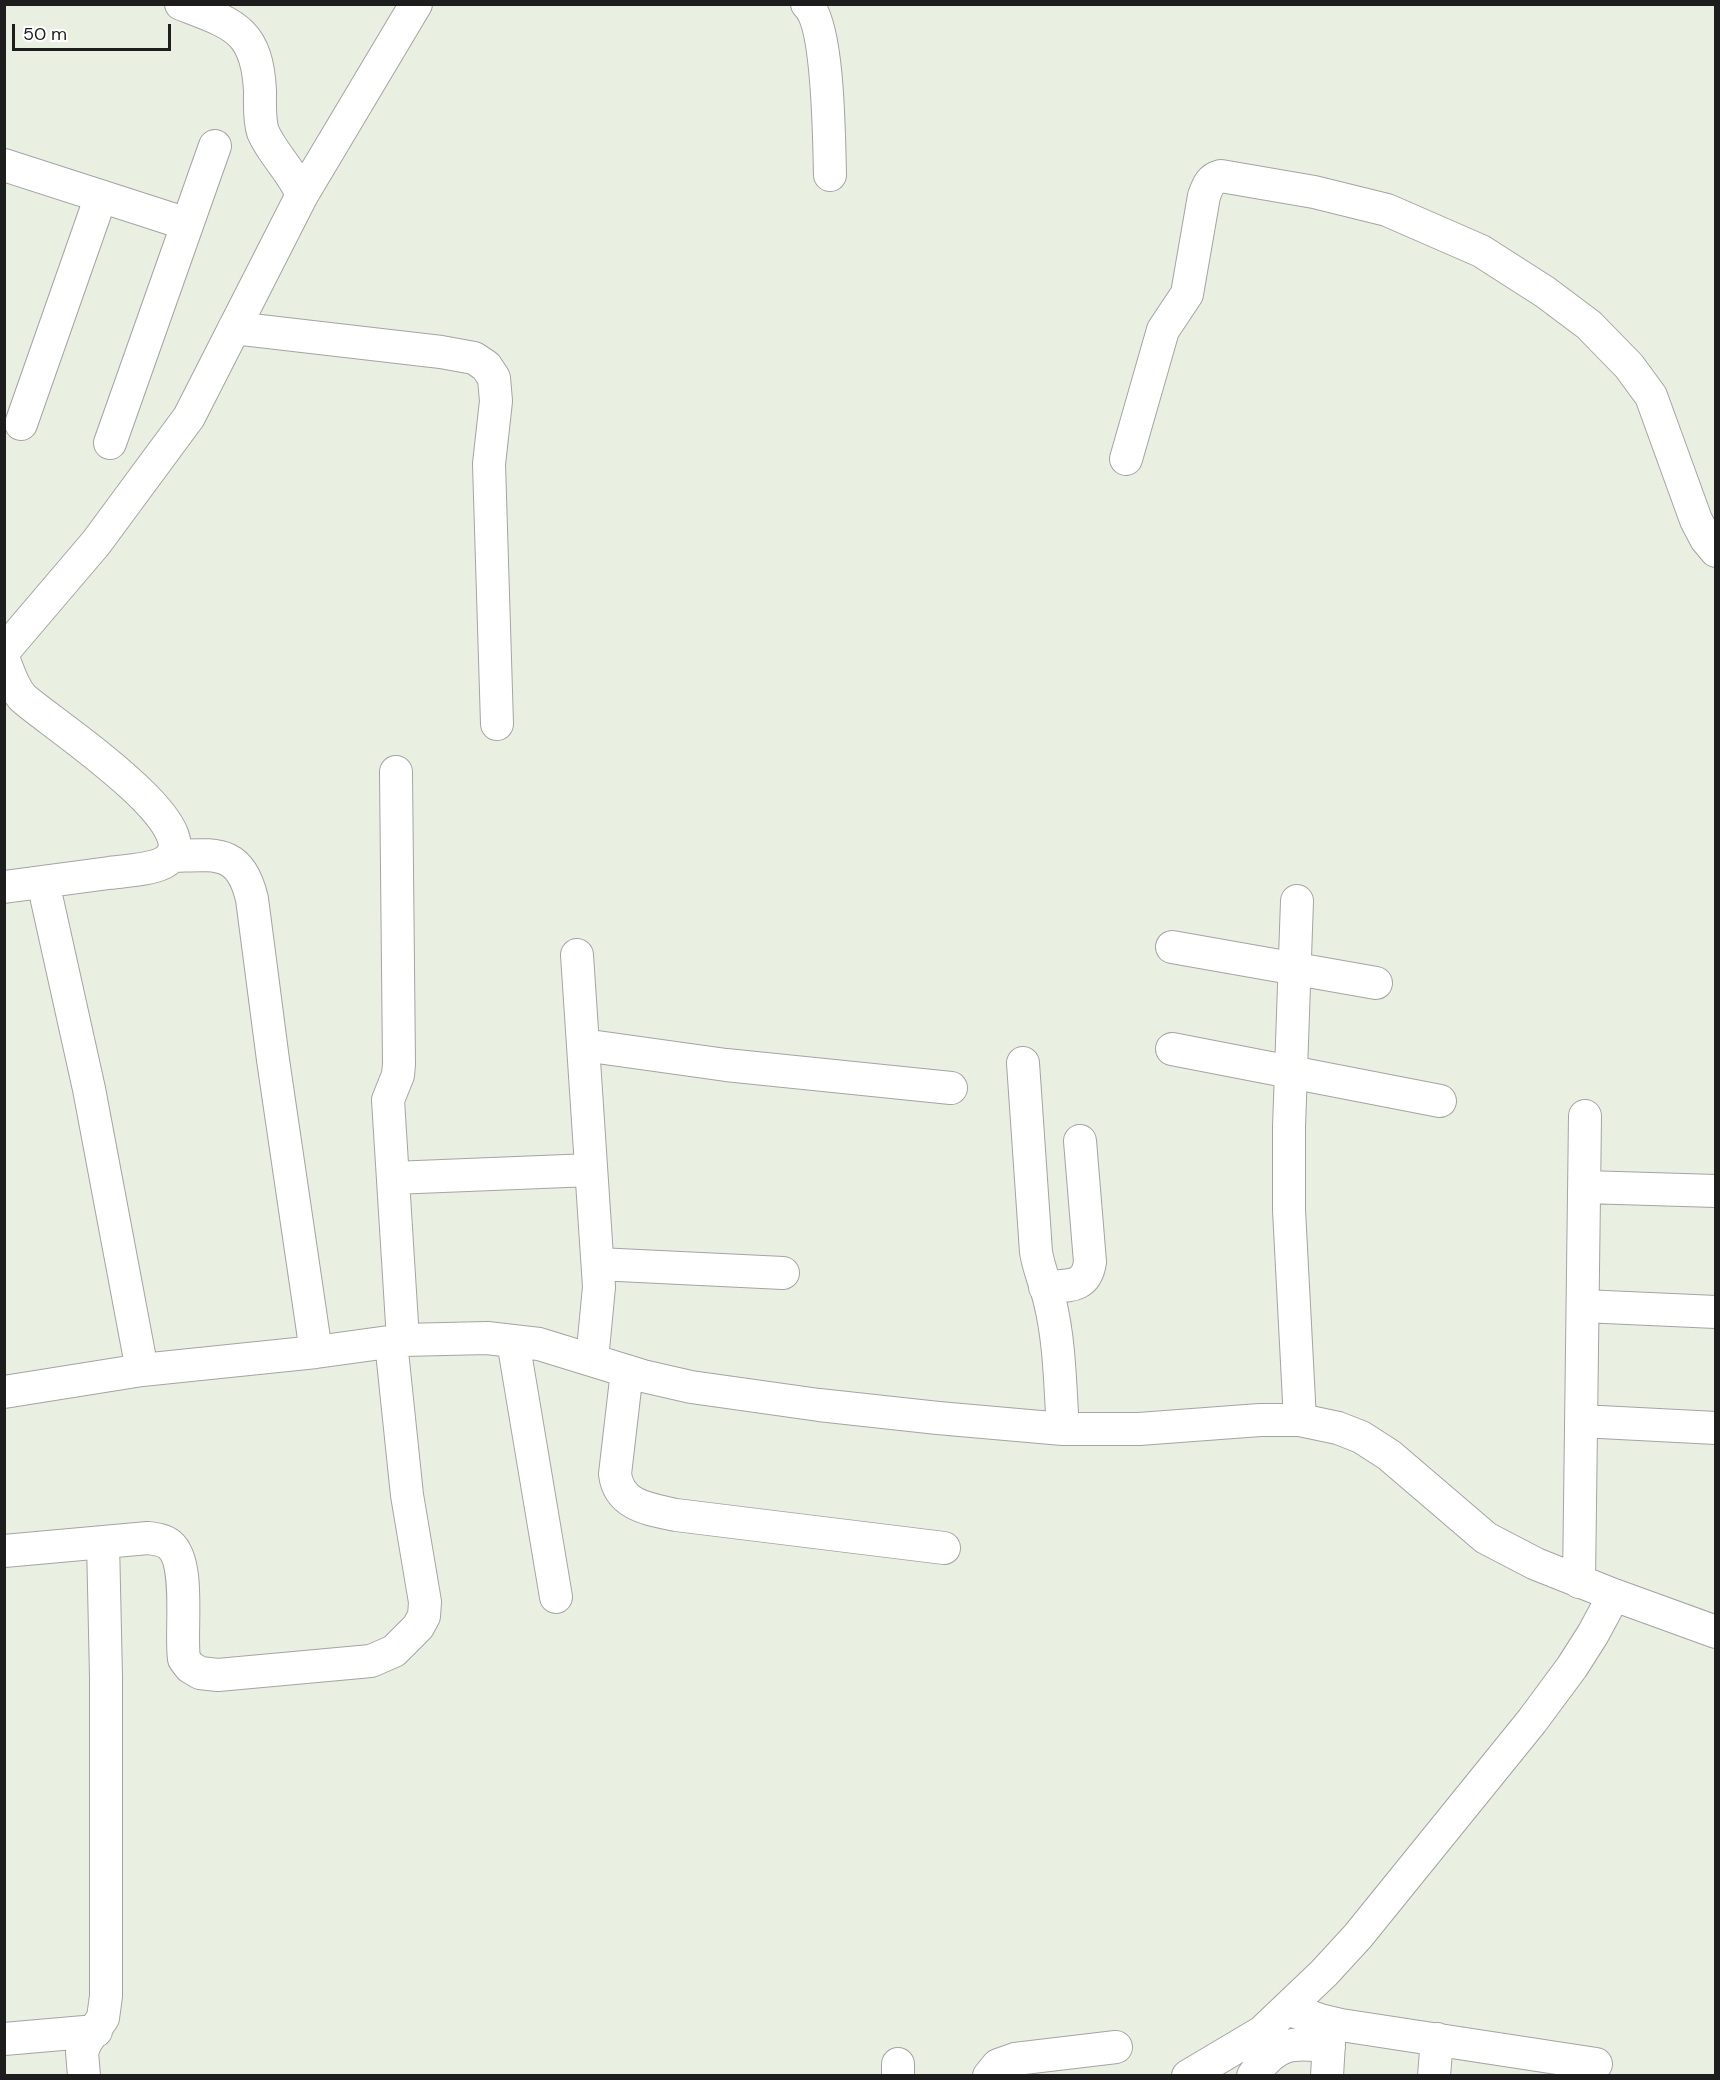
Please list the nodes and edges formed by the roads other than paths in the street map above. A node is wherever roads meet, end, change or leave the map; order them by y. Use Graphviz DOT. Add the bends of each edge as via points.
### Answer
graph roads {
  1 [pos="181,4"];
  2 [pos="416,4"];
  3 [pos="807,4"];
  4 [pos="215,146"];
  5 [pos="4,165"];
  6 [pos="830,175"];
  7 [pos="302,195"];
  8 [pos="100,196"];
  9 [pos="187,224"];
  10 [pos="234,328"];
  11 [pos="21,424"];
  12 [pos="110,443"];
  13 [pos="1126,459"];
  14 [pos="1716,551"];
  15 [pos="4,651"];
  16 [pos="4,660"];
  17 [pos="496,724"];
  18 [pos="396,772"];
  19 [pos="171,856"];
  20 [pos="43,882"];
  21 [pos="4,887"];
  22 [pos="1297,901"];
  23 [pos="1172,947"];
  24 [pos="577,956"];
  25 [pos="1295,968"];
  26 [pos="1376,983"];
  27 [pos="583,1045"];
  28 [pos="1172,1049"];
  29 [pos="1023,1064"];
  30 [pos="1291,1071"];
  31 [pos="951,1088"];
  32 [pos="1440,1101"];
  33 [pos="1586,1116"];
  34 [pos="1080,1142"];
  35 [pos="591,1170"];
  36 [pos="393,1178"];
  37 [pos="1585,1187"];
  38 [pos="1716,1191"];
  39 [pos="598,1264"];
  40 [pos="783,1273"];
  41 [pos="1045,1287"];
  42 [pos="1583,1306"];
  43 [pos="1716,1312"];
  44 [pos="397,1341"];
  45 [pos="513,1341"];
  46 [pos="316,1352"];
  47 [pos="592,1360"];
  48 [pos="142,1370"];
  49 [pos="627,1371"];
  50 [pos="4,1392"];
  51 [pos="1299,1420"];
  52 [pos="1581,1421"];
  53 [pos="1716,1428"];
  54 [pos="1063,1429"];
  55 [pos="103,1542"];
  56 [pos="944,1548"];
  57 [pos="4,1551"];
  58 [pos="1579,1581"];
  59 [pos="1614,1595"];
  60 [pos="556,1598"];
  61 [pos="1716,1632"];
  62 [pos="1287,2009"];
  63 [pos="96,2031"];
  64 [pos="4,2039"];
  65 [pos="1437,2039"];
  66 [pos="1116,2047"];
  67 [pos="1329,2048"];
  68 [pos="1083,2063"];
  69 [pos="1596,2064"];
  70 [pos="1541,2065"];
  71 [pos="84,2076"];
  72 [pos="989,2076"];
  73 [pos="1188,2076"];
  74 [pos="1253,2076"];
  75 [pos="1434,2076"];
  1 -- 7 [label="street" via="225,21 241,32 251,46 257,62 263,131"];
  2 -- 7 [label="street"];
  3 -- 6 [label="street" via="817,22 823,52"];
  4 -- 9 [label="street"];
  5 -- 8 [label="street"];
  7 -- 10 [label="street"];
  8 -- 9 [label="street"];
  8 -- 11 [label="street"];
  9 -- 12 [label="street"];
  10 -- 15 [label="street" via="189,417 96,543"];
  10 -- 17 [label="street" via="474,358 494,378 496,401 489,464"];
  13 -- 14 [label="street" via="1163,330 1187,294 1204,196 1213,178 1229,177 1387,210 1481,251 1589,325 1629,366 1651,396 1696,520"];
  16 -- 19 [label="street" via="21,695 136,787 155,808 169,827 174,843"];
  18 -- 36 [label="street" via="399,1064 388,1100"];
  19 -- 20 [label="street" via="162,863 132,870"];
  19 -- 46 [label="street" via="220,856 234,863 249,884"];
  20 -- 21 [label="street"];
  20 -- 48 [label="street" via="89,1089"];
  22 -- 25 [label="street"];
  23 -- 25 [label="street"];
  24 -- 27 [label="street"];
  25 -- 26 [label="street"];
  25 -- 30 [label="street"];
  27 -- 31 [label="street" via="726,1065"];
  27 -- 35 [label="street"];
  28 -- 30 [label="street"];
  29 -- 41 [label="street" via="1036,1252"];
  30 -- 32 [label="street"];
  30 -- 51 [label="street" via="1289,1210"];
  33 -- 37 [label="street"];
  34 -- 41 [label="street" via="1088,1275 1081,1283"];
  35 -- 36 [label="street"];
  35 -- 39 [label="street"];
  36 -- 44 [label="street"];
  37 -- 38 [label="street"];
  37 -- 42 [label="street"];
  39 -- 40 [label="street"];
  39 -- 47 [label="street"];
  41 -- 54 [label="street" via="1056,1340"];
  42 -- 43 [label="street"];
  42 -- 52 [label="street"];
  44 -- 45 [label="street"];
  44 -- 46 [label="street"];
  44 -- 55 [label="street" via="407,1495 425,1602 418,1626 394,1651 371,1661 242,1674 200,1673 184,1659 184,1595 177,1554 159,1539"];
  45 -- 47 [label="street" via="539,1344"];
  45 -- 60 [label="street"];
  46 -- 48 [label="street"];
  47 -- 49 [label="street"];
  48 -- 50 [label="street"];
  49 -- 54 [label="street" via="691,1387 819,1405"];
  49 -- 56 [label="street" via="615,1474 621,1494 634,1503 676,1515"];
  51 -- 54 [label="street"];
  51 -- 58 [label="street" via="1361,1437 1389,1455 1486,1538"];
  52 -- 53 [label="street"];
  52 -- 58 [label="street"];
  55 -- 57 [label="street"];
  55 -- 63 [label="street" via="106,1996 103,2018"];
  58 -- 59 [label="street"];
  59 -- 61 [label="street"];
  59 -- 62 [label="street" via="1572,1667 1532,1721 1358,1936"];
  62 -- 67 [label="street"];
  62 -- 73 [label="street" via="1262,2032"];
  63 -- 64 [label="street"];
  63 -- 71 [label="street" via="82,2052"];
  65 -- 67 [label="street"];
  65 -- 70 [label="street"];
  65 -- 75 [label="street"];
  66 -- 68 [label="street"];
  67 -- 74 [label="street" via="1290,2044 1275,2051"];
  68 -- 72 [label="street" via="1015,2059 998,2065"];
  69 -- 70 [label="street"];
}
